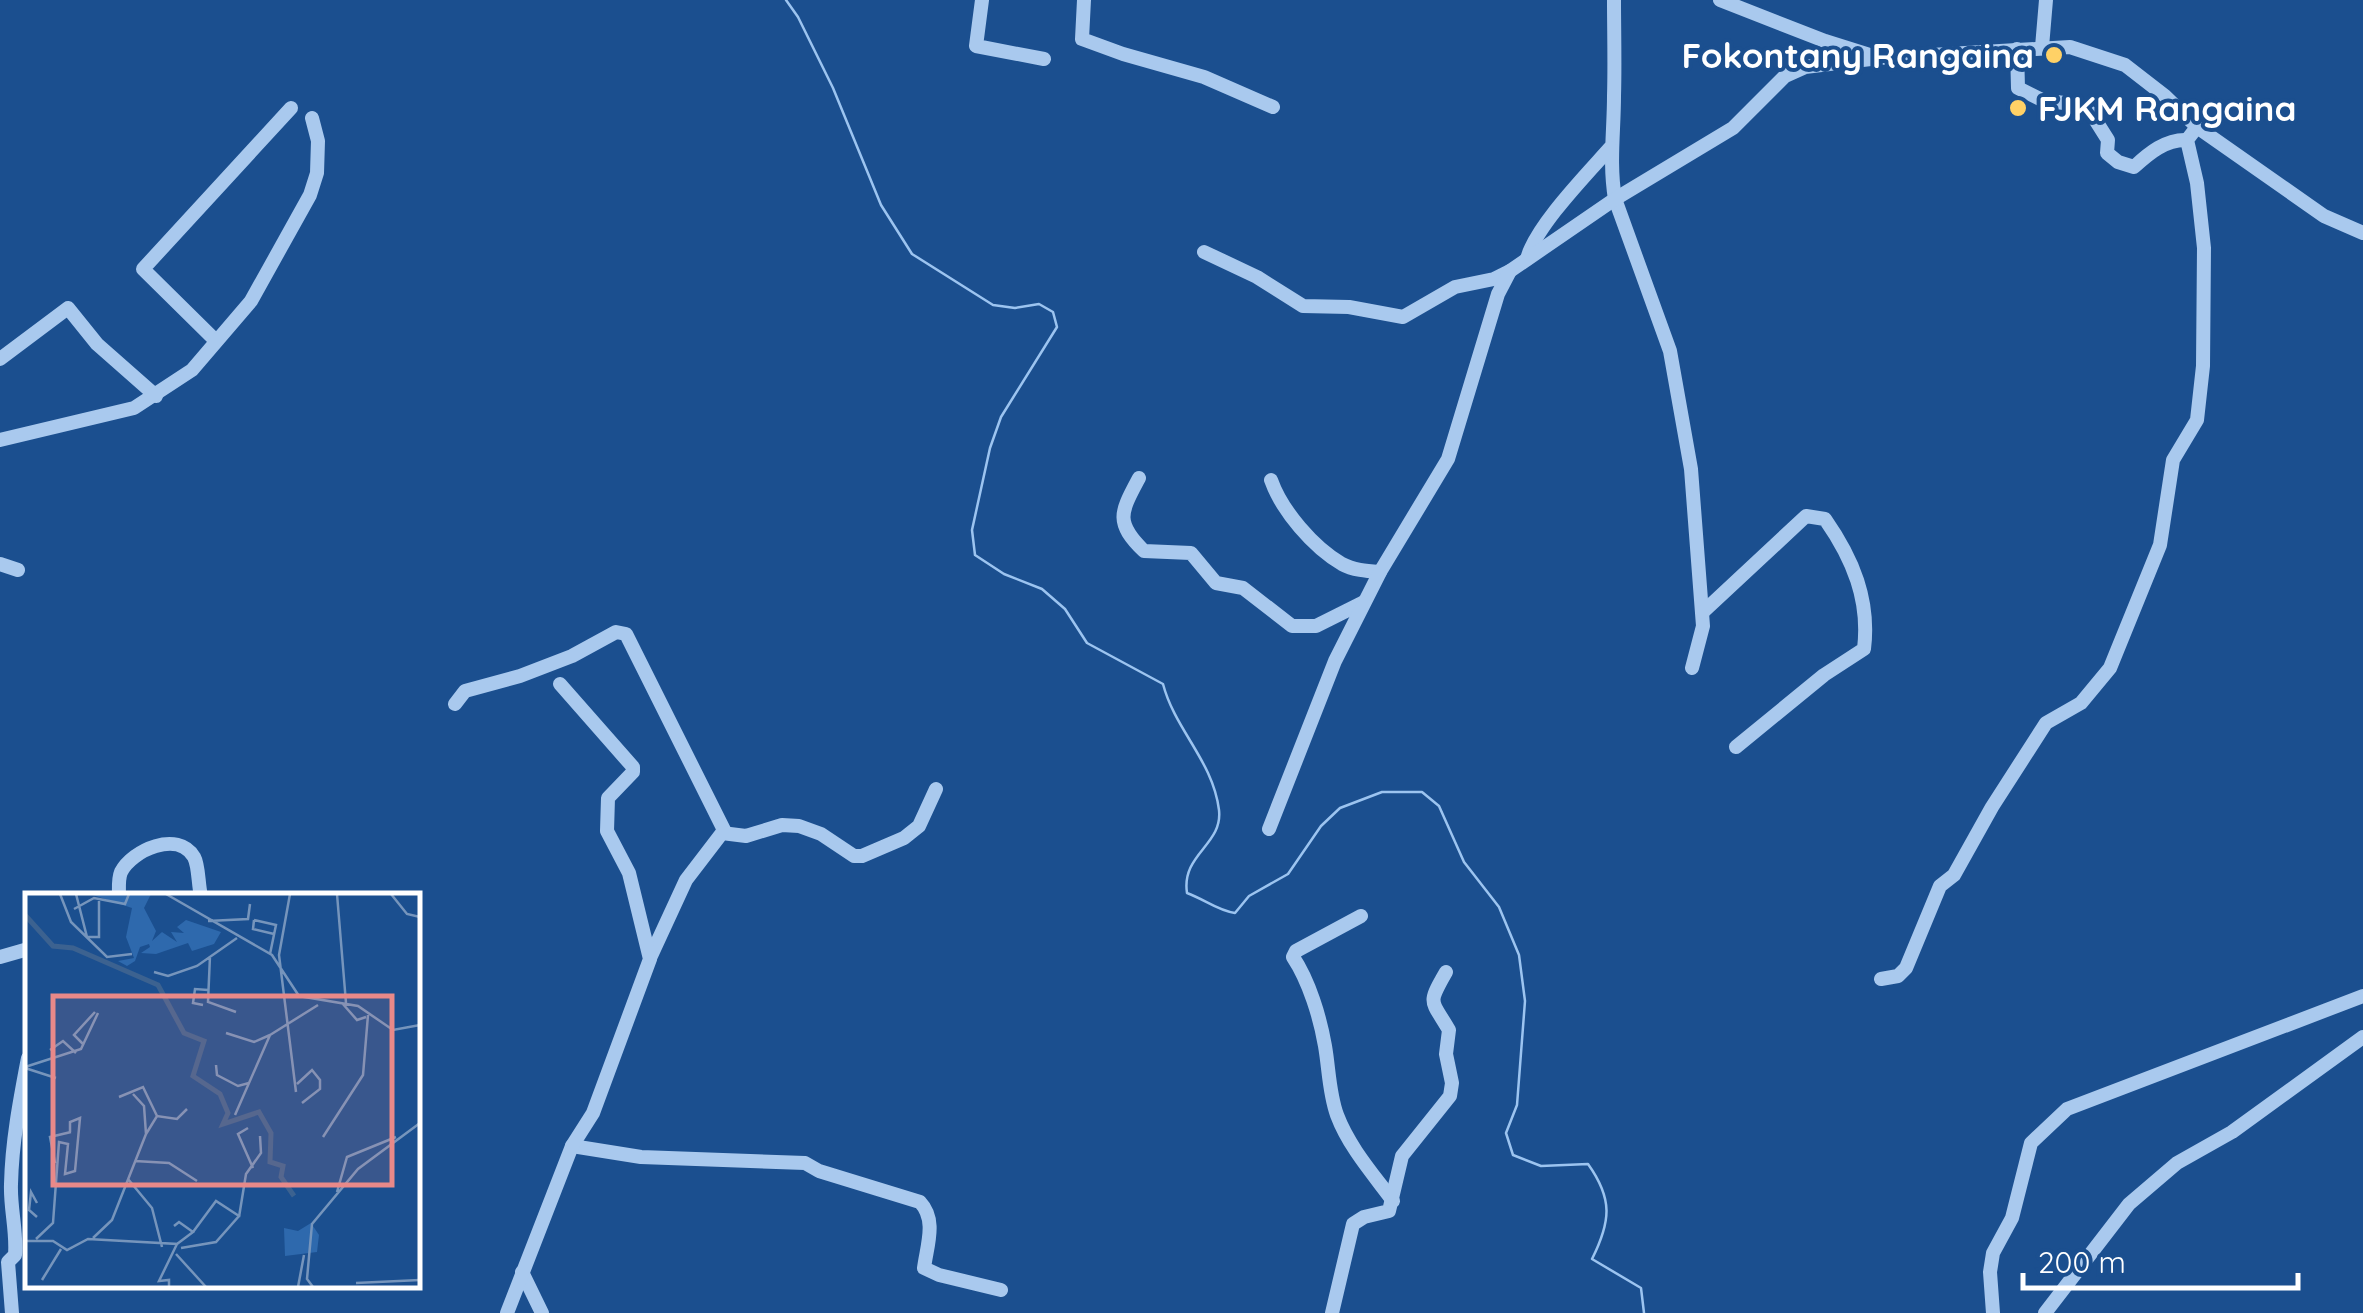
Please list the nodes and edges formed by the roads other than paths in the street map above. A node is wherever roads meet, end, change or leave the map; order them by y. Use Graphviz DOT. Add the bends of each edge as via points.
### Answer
graph roads {
  1 [pos="982,0"];
  2 [pos="1084,0"];
  3 [pos="1614,0"];
  4 [pos="1720,0"];
  5 [pos="2046,0"];
  6 [pos="2042,47"];
  7 [pos="2016,49"];
  8 [pos="1880,58"];
  9 [pos="1044,59"];
  10 [pos="1273,106"];
  11 [pos="291,108"];
  12 [pos="312,118"];
  13 [pos="2196,126"];
  14 [pos="2187,140"];
  15 [pos="1610,148"];
  16 [pos="1615,199"];
  17 [pos="2363,233"];
  18 [pos="1204,252"];
  19 [pos="1527,259"];
  20 [pos="1510,271"];
  21 [pos="216,341"];
  22 [pos="0,359"];
  23 [pos="156,396"];
  24 [pos="0,440"];
  25 [pos="1138,478"];
  26 [pos="1271,480"];
  27 [pos="0,564"];
  28 [pos="18,570"];
  29 [pos="1380,572"];
  30 [pos="1365,602"];
  31 [pos="1703,612"];
  32 [pos="1692,668"];
  33 [pos="560,684"];
  34 [pos="455,704"];
  35 [pos="1736,747"];
  36 [pos="936,789"];
  37 [pos="1269,829"];
  38 [pos="725,832"];
  39 [pos="119,893"];
  40 [pos="201,893"];
  41 [pos="1361,916"];
  42 [pos="25,950"];
  43 [pos="0,957"];
  44 [pos="650,958"];
  45 [pos="1446,972"];
  46 [pos="1881,979"];
  47 [pos="2363,996"];
  48 [pos="2363,1037"];
  49 [pos="25,1079"];
  50 [pos="572,1146"];
  51 [pos="0,1147"];
  52 [pos="12,1168"];
  53 [pos="1393,1201"];
  54 [pos="522,1272"];
  55 [pos="1000,1290"];
  56 [pos="12,1313"];
  57 [pos="506,1313"];
  58 [pos="542,1313"];
  59 [pos="1332,1313"];
  60 [pos="1993,1313"];
  61 [pos="2045,1313"];
  1 -- 9 [label="street" via="976,46"];
  2 -- 10 [label="street" via="1082,38"];
  3 -- 15 [label="street"];
  4 -- 8 [label="street"];
  5 -- 6 [label="street"];
  6 -- 7 [label="street"];
  6 -- 13 [label="street" via="2070,47 2125,65"];
  7 -- 8 [label="street"];
  7 -- 14 [label="street" via="2018,88 2092,113 2108,140 2107,153 2118,162 2134,167 2151,152"];
  8 -- 16 [label="street" via="1785,76 1733,128"];
  11 -- 21 [label="street" via="143,269"];
  12 -- 21 [label="street" via="318,173 310,194 251,301"];
  13 -- 14 [label="street"];
  13 -- 17 [label="street" via="2324,216"];
  14 -- 46 [label="street" via="2204,248 2203,366 2198,420 2172,460 2160,545 2110,668 2080,703 2046,724 1954,875 1940,886 1906,968"];
  15 -- 16 [label="street"];
  15 -- 19 [label="street"];
  16 -- 19 [label="street"];
  16 -- 31 [label="street" via="1670,351 1691,469"];
  18 -- 20 [label="street" via="1303,306 1403,316 1455,288"];
  19 -- 20 [label="street"];
  20 -- 29 [label="street" via="1448,459"];
  21 -- 23 [label="street" via="192,370"];
  22 -- 23 [label="street" via="68,308"];
  23 -- 24 [label="street" via="134,408"];
  25 -- 30 [label="street" via="1122,511 1124,530 1144,551 1191,553 1216,583 1242,588 1292,626 1316,626"];
  26 -- 29 [label="street" via="1278,499 1319,546 1343,565"];
  27 -- 28 [label="street"];
  29 -- 30 [label="street"];
  30 -- 37 [label="street"];
  31 -- 32 [label="street"];
  31 -- 35 [label="street" via="1806,516 1825,519 1848,552 1860,586 1868,621 1864,649"];
  33 -- 44 [label="street" via="633,767 608,798 607,831 628,873"];
  34 -- 38 [label="street" via="465,691 572,656 616,632 626,634"];
  36 -- 38 [label="street" via="919,826 862,856 799,826 746,836"];
  38 -- 44 [label="street" via="686,880"];
  39 -- 40 [label="street" via="120,874 153,845 189,851 197,861"];
  41 -- 53 [label="street" via="1293,957 1324,1043 1337,1116"];
  42 -- 43 [label="street"];
  44 -- 50 [label="street" via="593,1113"];
  45 -- 53 [label="street" via="1432,995 1449,1030 1450,1096 1402,1156"];
  47 -- 60 [label="street" via="2054,1118 2031,1143 2012,1218 1993,1253"];
  48 -- 61 [label="street" via="2232,1132 2177,1162 2129,1204"];
  49 -- 52 [label="street"];
  50 -- 54 [label="street"];
  50 -- 55 [label="street" via="640,1157 805,1162 920,1202 931,1221 924,1268"];
  51 -- 52 [label="street"];
  52 -- 56 [label="street"];
  53 -- 59 [label="street" via="1389,1211 1353,1224"];
  54 -- 57 [label="street"];
  54 -- 58 [label="street"];
}
